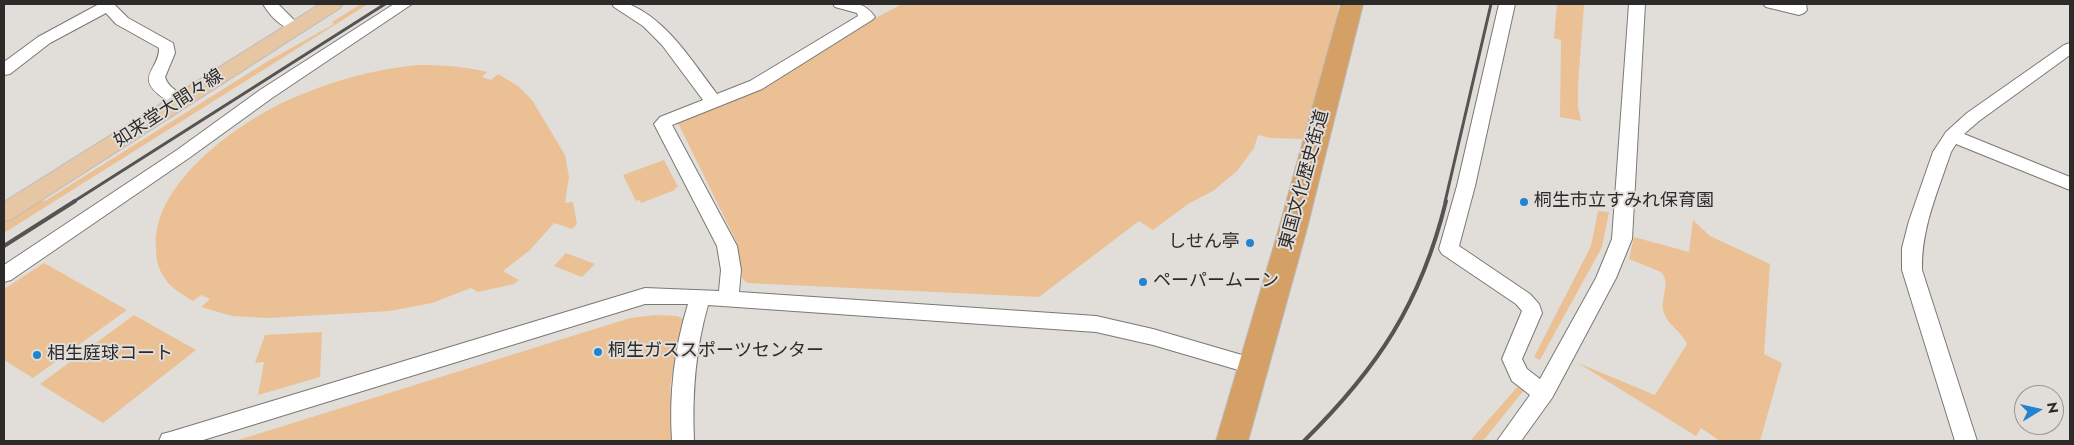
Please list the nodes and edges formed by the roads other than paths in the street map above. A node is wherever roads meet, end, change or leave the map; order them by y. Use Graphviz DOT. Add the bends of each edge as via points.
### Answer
graph roads {
  1 [pos="270,4"];
  2 [pos="333,4"];
  3 [pos="404,4"];
  4 [pos="620,4"];
  5 [pos="840,4"];
  6 [pos="1352,4"];
  7 [pos="1507,4"];
  8 [pos="1637,4"];
  9 [pos="1771,4"];
  10 [pos="1799,4"];
  11 [pos="107,5"];
  12 [pos="297,27"];
  13 [pos="2070,48"];
  14 [pos="4,70"];
  15 [pos="180,102"];
  16 [pos="714,102"];
  17 [pos="1952,136"];
  18 [pos="2070,184"];
  19 [pos="4,213"];
  20 [pos="4,275"];
  21 [pos="700,297"];
  22 [pos="728,299"];
  23 [pos="1252,366"];
  24 [pos="1544,392"];
  25 [pos="1517,439"];
  26 [pos="170,441"];
  27 [pos="683,441"];
  28 [pos="1232,441"];
  29 [pos="1966,441"];
  1 -- 12 [label="street" via="288,23"];
  2 -- 12 [label="main road, 如来堂大間々線"];
  3 -- 20 [label="street" via="266,94"];
  4 -- 16 [label="street" via="649,23 668,42"];
  5 -- 16 [label="street" via="862,10 867,16 756,85"];
  6 -- 23 [label="highway, 東国文化歴史街道" via="1292,232"];
  7 -- 24 [label="street" via="1485,108 1449,249 1532,308 1512,359 1517,373"];
  8 -- 24 [label="street" via="1622,239 1612,266"];
  9 -- 10 [label="street" via="1799,10"];
  11 -- 14 [label="street" via="44,40"];
  11 -- 15 [label="street" via="122,21 167,46 168,53 157,73 157,82"];
  12 -- 15 [label="main road, 如来堂大間々線"];
  13 -- 17 [label="street"];
  15 -- 19 [label="main road, 如来堂大間々線"];
  16 -- 22 [label="street" via="663,124 727,246 732,270"];
  17 -- 18 [label="street"];
  17 -- 29 [label="street" via="1942,152 1918,221 1912,248 1912,270"];
  21 -- 22 [label="street"];
  21 -- 26 [label="street" via="634,298"];
  21 -- 27 [label="street" via="685,371 681,410"];
  22 -- 23 [label="street" via="1096,324"];
  23 -- 28 [label="highway, 東国文化歴史街道"];
  24 -- 25 [label="street"];
}
